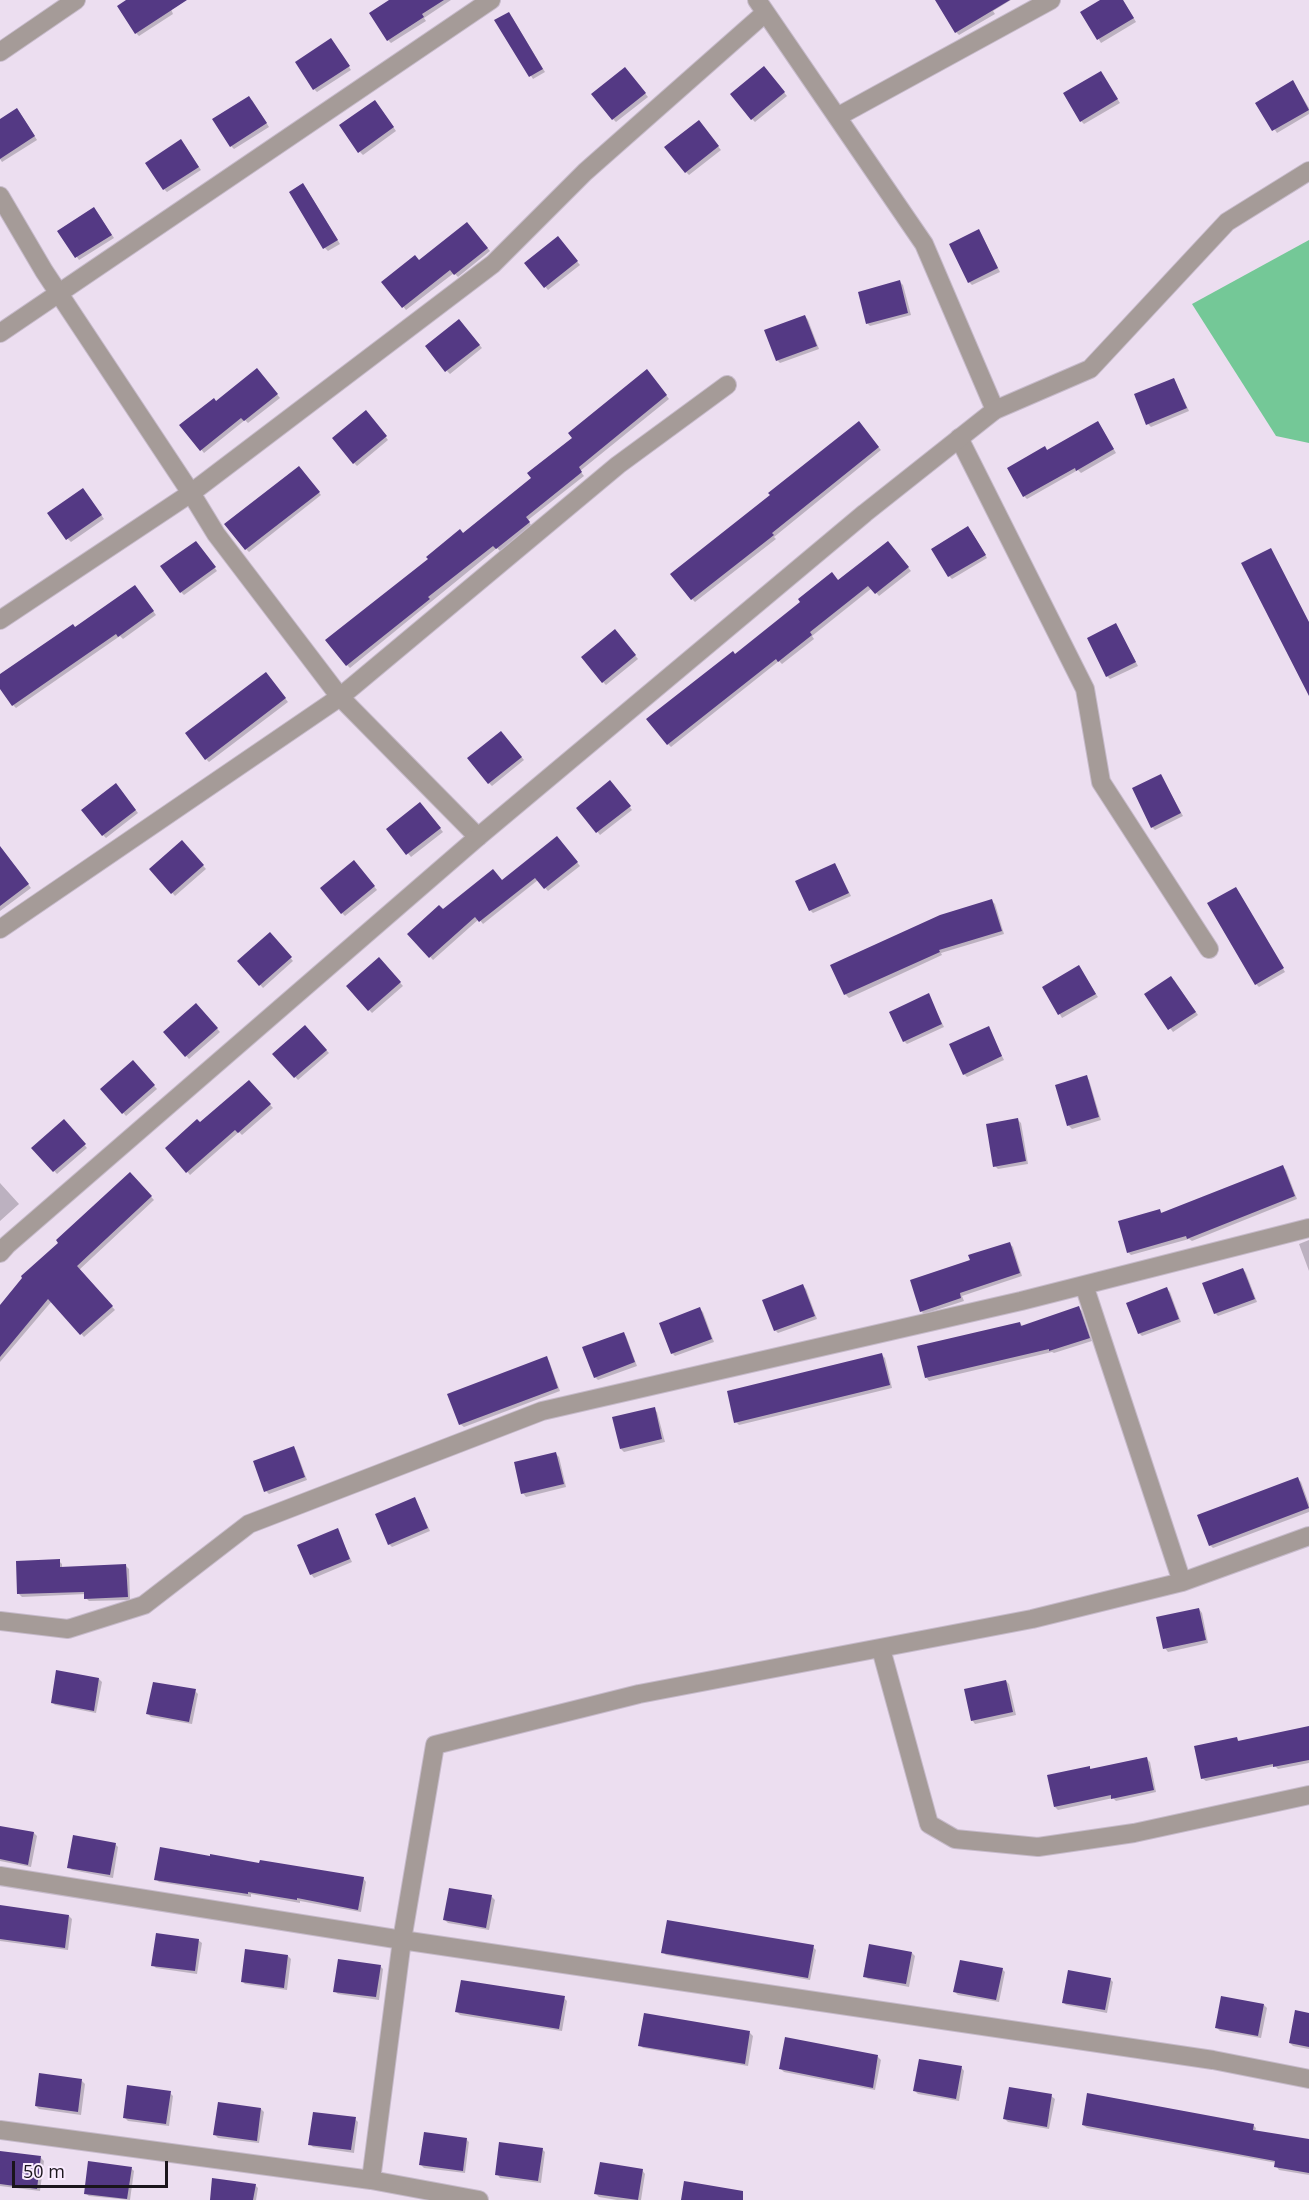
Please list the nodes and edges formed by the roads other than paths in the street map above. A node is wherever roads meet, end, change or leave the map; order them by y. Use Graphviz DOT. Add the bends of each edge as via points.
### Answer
graph roads {
  1 [pos="76,0"];
  2 [pos="491,0"];
  3 [pos="1052,0"];
  4 [pos="761,7"];
  5 [pos="0,52"];
  6 [pos="837,117"];
  7 [pos="1309,171"];
  8 [pos="0,196"];
  9 [pos="59,293"];
  10 [pos="0,333"];
  11 [pos="727,385"];
  12 [pos="995,410"];
  13 [pos="959,438"];
  14 [pos="191,493"];
  15 [pos="0,620"];
  16 [pos="340,697"];
  17 [pos="478,837"];
  18 [pos="0,929"];
  19 [pos="1209,949"];
  20 [pos="1309,1228"];
  21 [pos="0,1253"];
  22 [pos="1084,1285"];
  23 [pos="1309,1536"];
  24 [pos="1182,1582"];
  25 [pos="0,1620"];
  26 [pos="881,1649"];
  27 [pos="1309,1795"];
  28 [pos="0,1876"];
  29 [pos="402,1940"];
  30 [pos="1309,2079"];
  31 [pos="0,2130"];
  32 [pos="371,2180"];
  33 [pos="479,2200"];
  1 -- 5 [label="street"];
  2 -- 9 [label="street"];
  3 -- 6 [label="street"];
  4 -- 6 [label="street"];
  4 -- 14 [label="street" via="585,172 494,264"];
  6 -- 12 [label="street" via="924,244"];
  7 -- 12 [label="street" via="1227,222 1090,369"];
  8 -- 9 [label="street"];
  9 -- 10 [label="street"];
  9 -- 14 [label="street"];
  11 -- 16 [label="street" via="618,465"];
  12 -- 13 [label="street"];
  13 -- 17 [label="street"];
  13 -- 19 [label="street" via="1085,689 1101,782"];
  14 -- 15 [label="street"];
  14 -- 16 [label="street" via="216,534"];
  16 -- 17 [label="street"];
  16 -- 18 [label="street"];
  17 -- 21 [label="street"];
  20 -- 22 [label="street"];
  22 -- 24 [label="street"];
  22 -- 25 [label="street" via="542,1411 249,1524 144,1605 68,1629"];
  23 -- 24 [label="street"];
  24 -- 26 [label="street"];
  26 -- 27 [label="street" via="929,1824 955,1839 1038,1847 1134,1833"];
  26 -- 29 [label="street" via="639,1694 435,1745"];
  28 -- 29 [label="street"];
  29 -- 30 [label="street" via="1201,2058"];
  29 -- 32 [label="street"];
  31 -- 32 [label="street"];
  32 -- 33 [label="street"];
}
